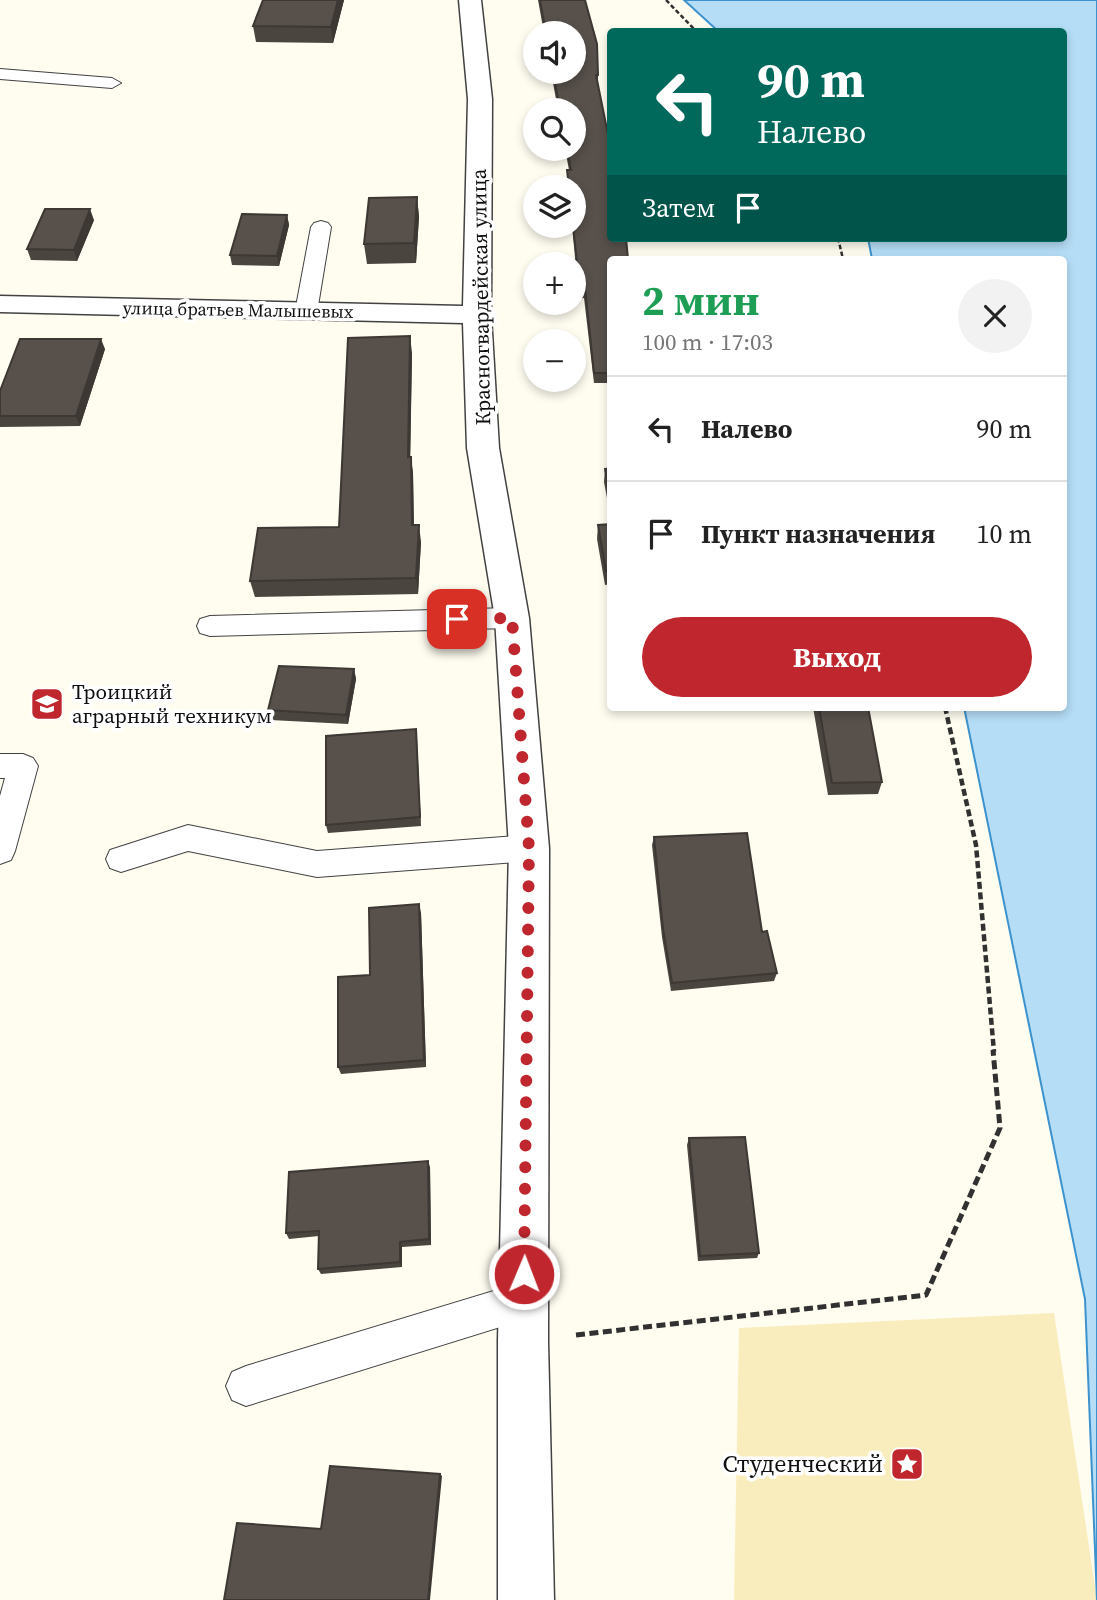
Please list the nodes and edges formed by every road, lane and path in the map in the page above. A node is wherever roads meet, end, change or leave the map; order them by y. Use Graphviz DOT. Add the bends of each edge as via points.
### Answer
graph roads {
  1 [pos="470,0"];
  2 [pos="666,0"];
  3 [pos="693,28"];
  4 [pos="0,74"];
  5 [pos="112,83"];
  6 [pos="321,227"];
  7 [pos="0,304"];
  8 [pos="306,312"];
  9 [pos="477,315"];
  10 [pos="512,618"];
  11 [pos="210,625"];
  12 [pos="945,711"];
  13 [pos="0,766"];
  14 [pos="529,848"];
  15 [pos="0,851"];
  16 [pos="121,859"];
  17 [pos="523,1301"];
  18 [pos="523,1341"];
  19 [pos="246,1386"];
  20 [pos="526,1600"];
  1 -- 9 [label="street, Красногвардейская улица" via="480,99"];
  2 -- 3 [label="path"];
  4 -- 5 [label="lane"];
  6 -- 8 [label="lane"];
  7 -- 8 [label="street, улица братьев Малышевых"];
  8 -- 9 [label="street, улица братьев Малышевых"];
  9 -- 10 [label="street, Красногвардейская улица" via="483,448"];
  10 -- 11 [label="lane"];
  10 -- 14 [label="street, Красногвардейская улица"];
  12 -- 18 [label="path" via="976,845 1000,1128 926,1295"];
  13 -- 15 [label="lane" via="23,766"];
  14 -- 16 [label="lane" via="317,864 188,838"];
  14 -- 17 [label="street, Красногвардейская улица"];
  17 -- 18 [label="street, Красногвардейская улица"];
  17 -- 19 [label="lane"];
  18 -- 20 [label="street, Красногвардейская улица"];
}
